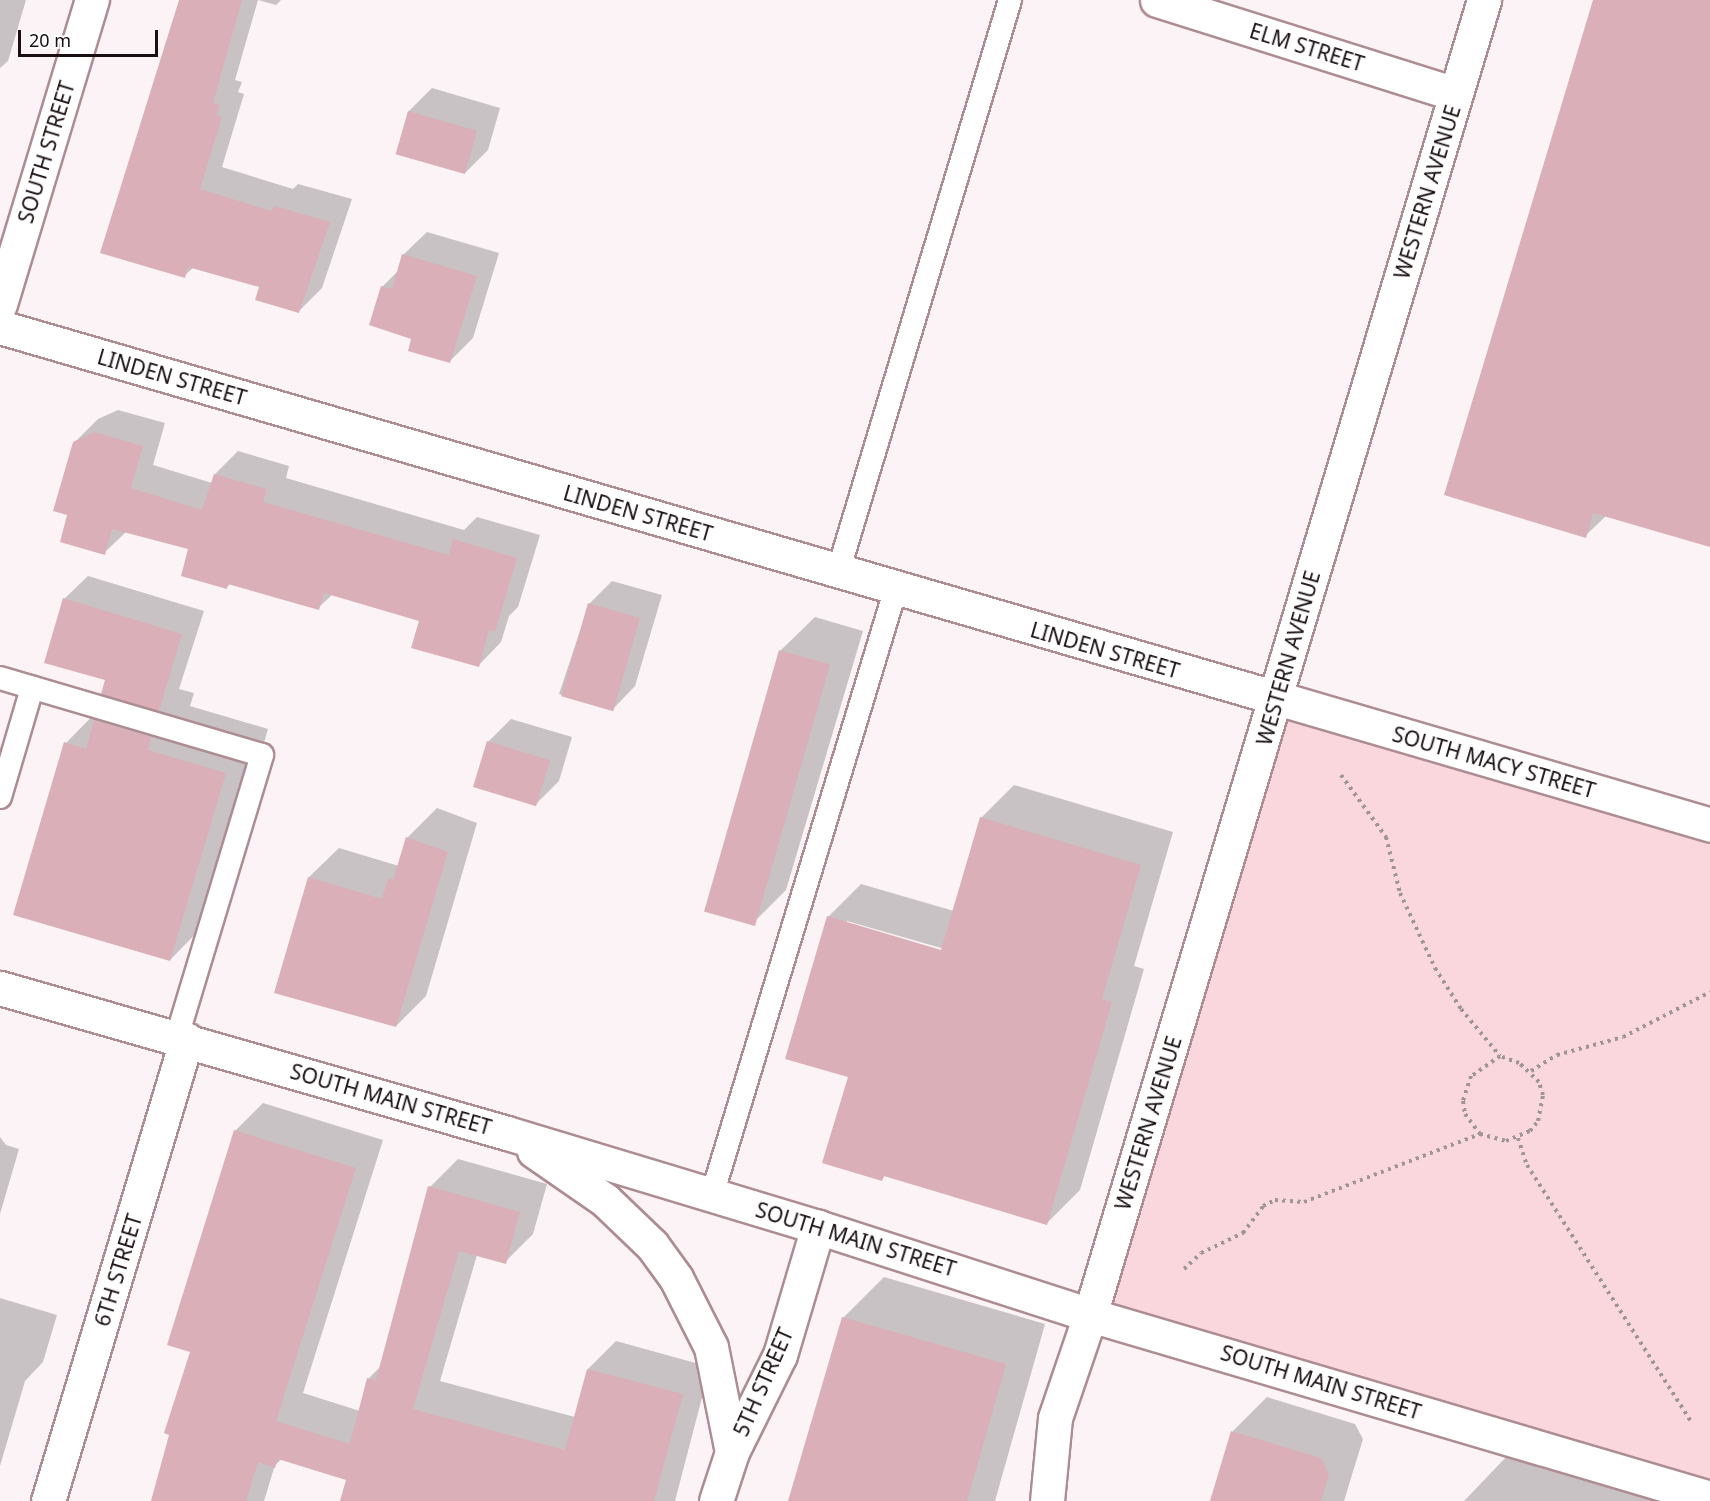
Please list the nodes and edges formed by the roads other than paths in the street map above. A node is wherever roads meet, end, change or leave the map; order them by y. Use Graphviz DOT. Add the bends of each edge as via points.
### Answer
graph roads {
  1 [pos="92,0"];
  2 [pos="1010,0"];
  3 [pos="1157,0"];
  4 [pos="1484,0"];
  5 [pos="1456,94"];
  6 [pos="0,304"];
  7 [pos="0,327"];
  8 [pos="838,572"];
  9 [pos="896,588"];
  10 [pos="0,678"];
  11 [pos="33,687"];
  12 [pos="1277,698"];
  13 [pos="0,797"];
  14 [pos="1710,825"];
  15 [pos="0,988"];
  16 [pos="182,1038"];
  17 [pos="507,1133"];
  18 [pos="712,1195"];
  19 [pos="818,1227"];
  20 [pos="1090,1315"];
  21 [pos="732,1452"];
  22 [pos="1710,1498"];
  23 [pos="48,1501"];
  24 [pos="716,1501"];
  25 [pos="1047,1501"];
  1 -- 6 [label="main road, SOUTH STREET"];
  2 -- 8 [label="lane"];
  3 -- 5 [label="main road, ELM STREET"];
  4 -- 5 [label="main road, WESTERN AVENUE"];
  5 -- 12 [label="main road, WESTERN AVENUE"];
  7 -- 8 [label="main road, LINDEN STREET"];
  8 -- 9 [label="main road, LINDEN STREET"];
  9 -- 12 [label="main road, LINDEN STREET"];
  9 -- 18 [label="lane"];
  10 -- 11 [label="lane"];
  11 -- 13 [label="lane"];
  11 -- 16 [label="lane" via="262,755"];
  12 -- 14 [label="main road, SOUTH MACY STREET"];
  12 -- 20 [label="main road, WESTERN AVENUE"];
  15 -- 16 [label="main road, SOUTH MAIN STREET"];
  16 -- 17 [label="main road, SOUTH MAIN STREET"];
  16 -- 23 [label="main road, 6TH STREET"];
  17 -- 18 [label="main road, SOUTH MAIN STREET"];
  17 -- 21 [label="main road" via="605,1200 652,1245 670,1270 711,1347"];
  18 -- 19 [label="main road, SOUTH MAIN STREET"];
  19 -- 20 [label="main road, SOUTH MAIN STREET"];
  19 -- 21 [label="main road, 5TH STREET" via="780,1355"];
  20 -- 22 [label="main road, SOUTH MAIN STREET"];
  20 -- 25 [label="main road, WESTERN AVENUE" via="1055,1418"];
  21 -- 24 [label="main road, 5TH STREET"];
}
